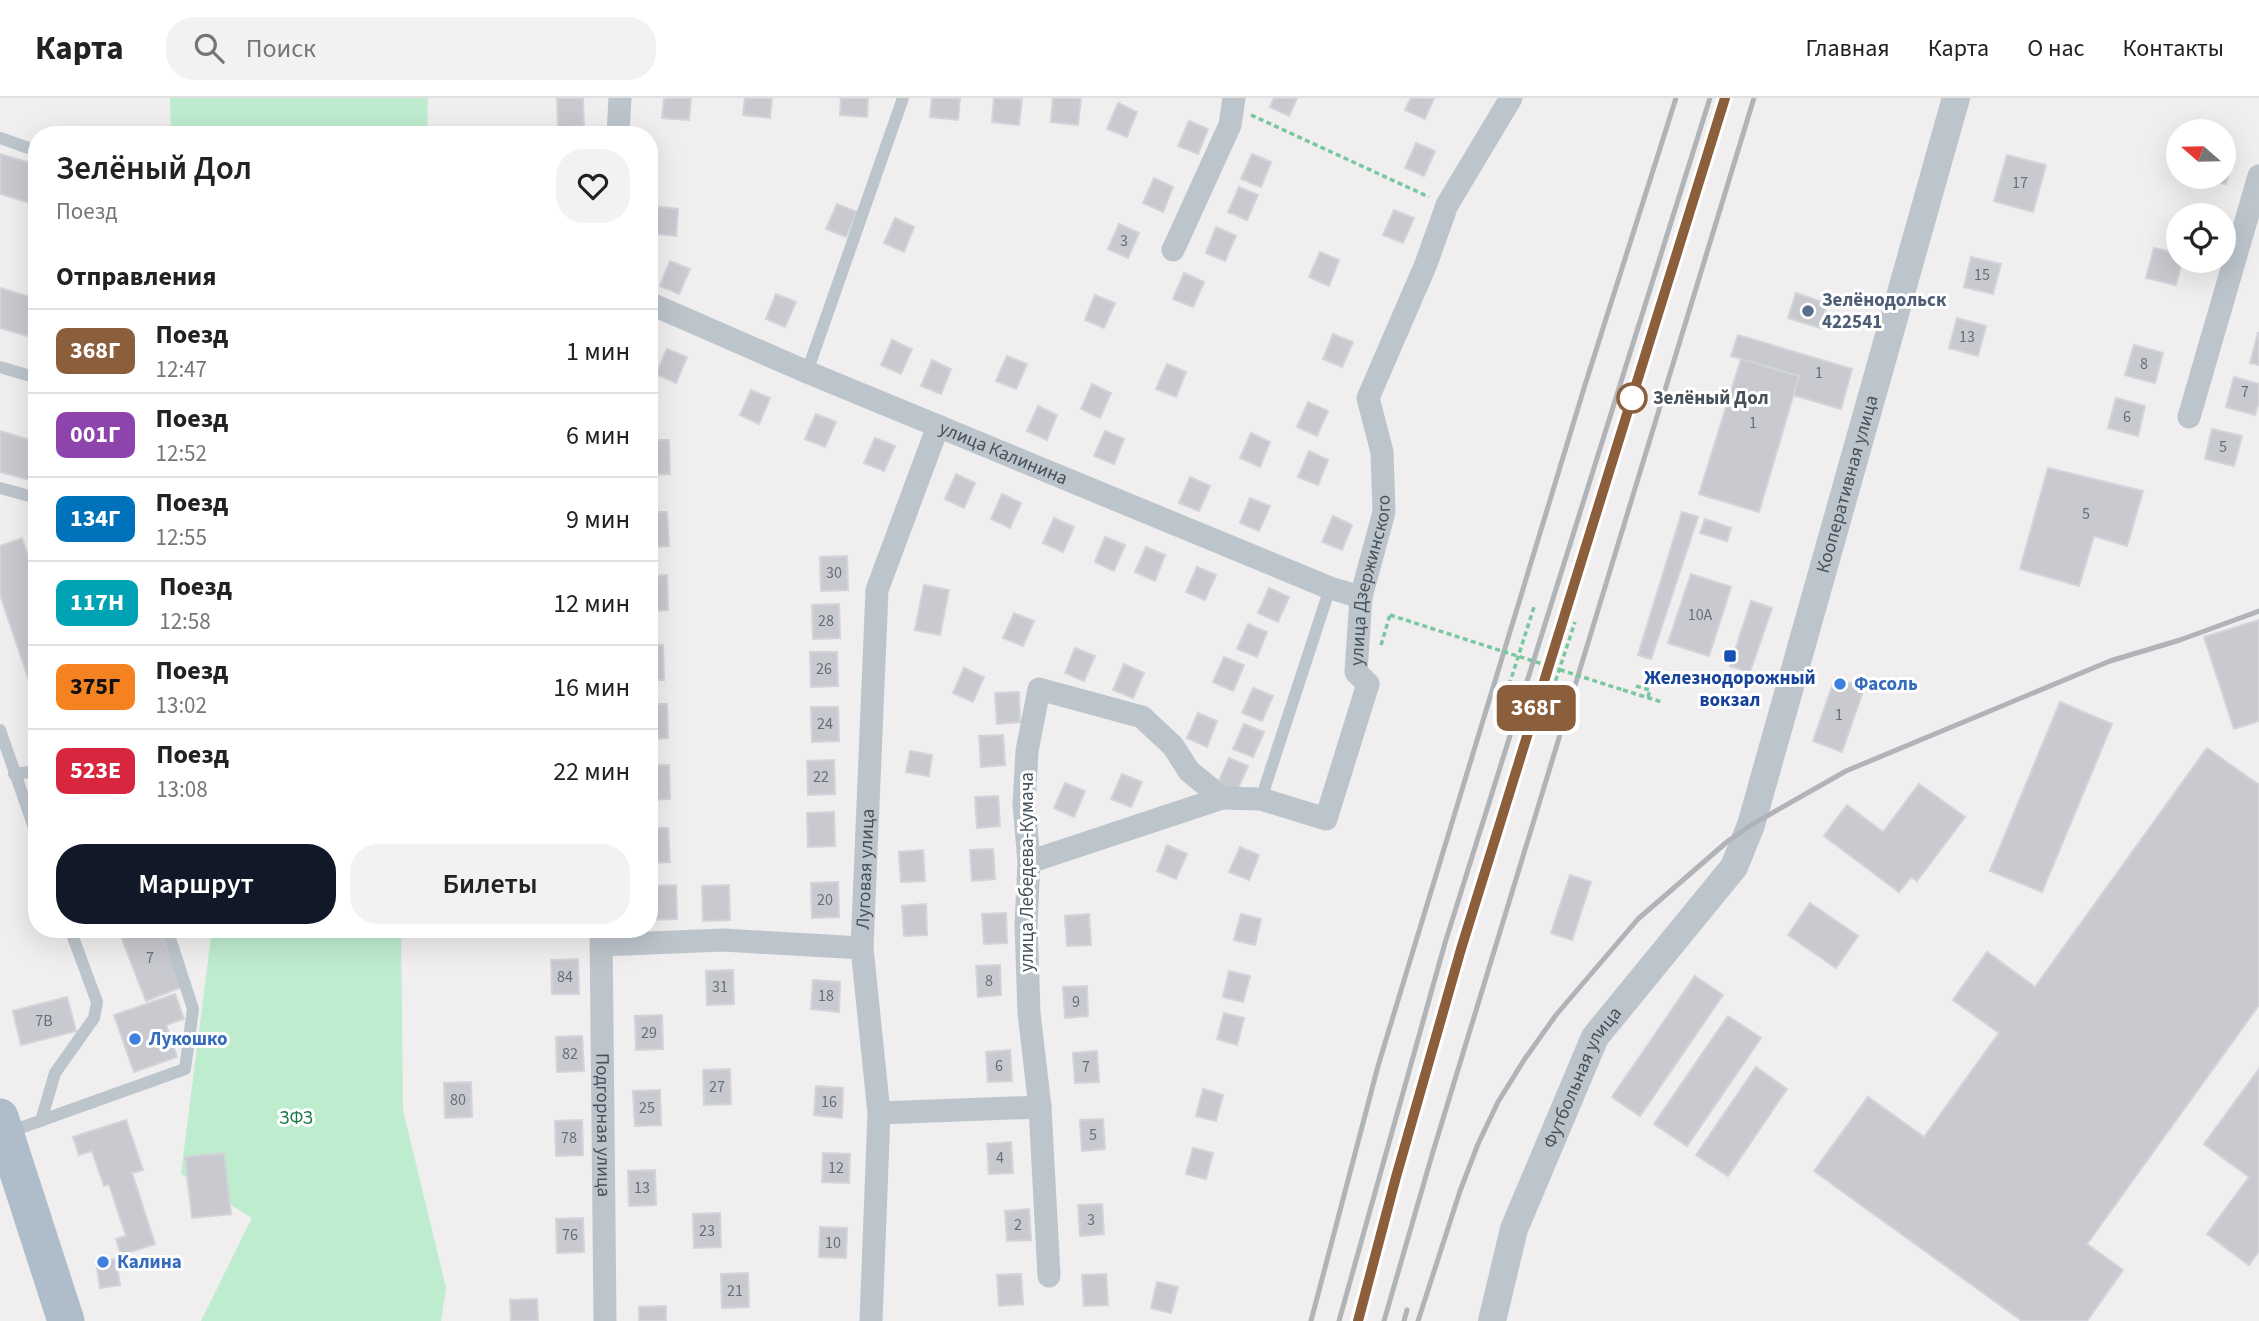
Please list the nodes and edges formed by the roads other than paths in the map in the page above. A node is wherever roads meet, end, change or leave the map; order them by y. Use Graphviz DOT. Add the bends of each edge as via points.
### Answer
graph roads {
  1 [pos="620,98"];
  2 [pos="903,98"];
  3 [pos="1511,98"];
  4 [pos="1956,98"];
  5 [pos="1234,103"];
  6 [pos="618,126"];
  7 [pos="0,138"];
  8 [pos="28,148"];
  9 [pos="2259,176"];
  10 [pos="1173,250"];
  11 [pos="658,307"];
  12 [pos="0,367"];
  13 [pos="807,372"];
  14 [pos="28,375"];
  15 [pos="2189,417"];
  16 [pos="938,426"];
  17 [pos="0,488"];
  18 [pos="28,496"];
  19 [pos="1330,588"];
  20 [pos="1361,597"];
  21 [pos="0,730"];
  22 [pos="28,772"];
  23 [pos="14,774"];
  24 [pos="1222,798"];
  25 [pos="1261,799"];
  26 [pos="28,812"];
  27 [pos="1029,862"];
  28 [pos="1734,867"];
  29 [pos="73,938"];
  30 [pos="170,938"];
  31 [pos="601,938"];
  32 [pos="642,938"];
  33 [pos="862,948"];
  34 [pos="1040,1107"];
  35 [pos="879,1113"];
  36 [pos="41,1121"];
  37 [pos="3,1125"];
  38 [pos="1049,1276"];
  39 [pos="66,1321"];
  40 [pos="605,1321"];
  41 [pos="871,1321"];
  42 [pos="1492,1321"];
  1 -- 6 [label="street"];
  2 -- 13 [label="lane"];
  3 -- 20 [label="street, улица Дзержинского" via="1447,205 1368,398 1382,452 1384,512"];
  4 -- 28 [label="street, Кооперативная улица" via="1751,825"];
  5 -- 10 [label="street" via="1230,125"];
  7 -- 8 [label="lane"];
  9 -- 15 [label="street"];
  11 -- 13 [label="street, улица Калинина"];
  12 -- 14 [label="lane"];
  13 -- 16 [label="street, улица Калинина"];
  16 -- 19 [label="street, улица Калинина"];
  16 -- 33 [label="street, Луговая улица" via="877,590"];
  17 -- 18 [label="lane"];
  19 -- 20 [label="street, улица Калинина"];
  19 -- 25 [label="lane"];
  20 -- 25 [label="street, улица Дзержинского" via="1356,672 1368,684 1326,819"];
  21 -- 23 [label="lane"];
  22 -- 23 [label="lane"];
  23 -- 26 [label="lane"];
  24 -- 25 [label="street, улица Дзержинского"];
  24 -- 27 [label="street, улица Дзержинского"];
  24 -- 27 [label="street, улица Лебедева-Кумача" via="1189,771 1173,746 1142,717 1039,689 1027,751 1024,804"];
  27 -- 34 [label="street, улица Лебедева-Кумача" via="1026,924"];
  28 -- 42 [label="street, Футбольная улица" via="1594,1037 1514,1229"];
  29 -- 36 [label="lane" via="97,1002 94,1018 55,1073"];
  30 -- 36 [label="lane" via="193,1009 185,1069"];
  31 -- 40 [label="street, Подгорная улица"];
  32 -- 33 [label="street"];
  33 -- 35 [label="street, Луговая улица"];
  34 -- 35 [label="street"];
  34 -- 38 [label="street, улица Лебедева-Кумача"];
  35 -- 41 [label="street, Луговая улица"];
  36 -- 37 [label="lane"];
  37 -- 39 [label="main road"];
}
